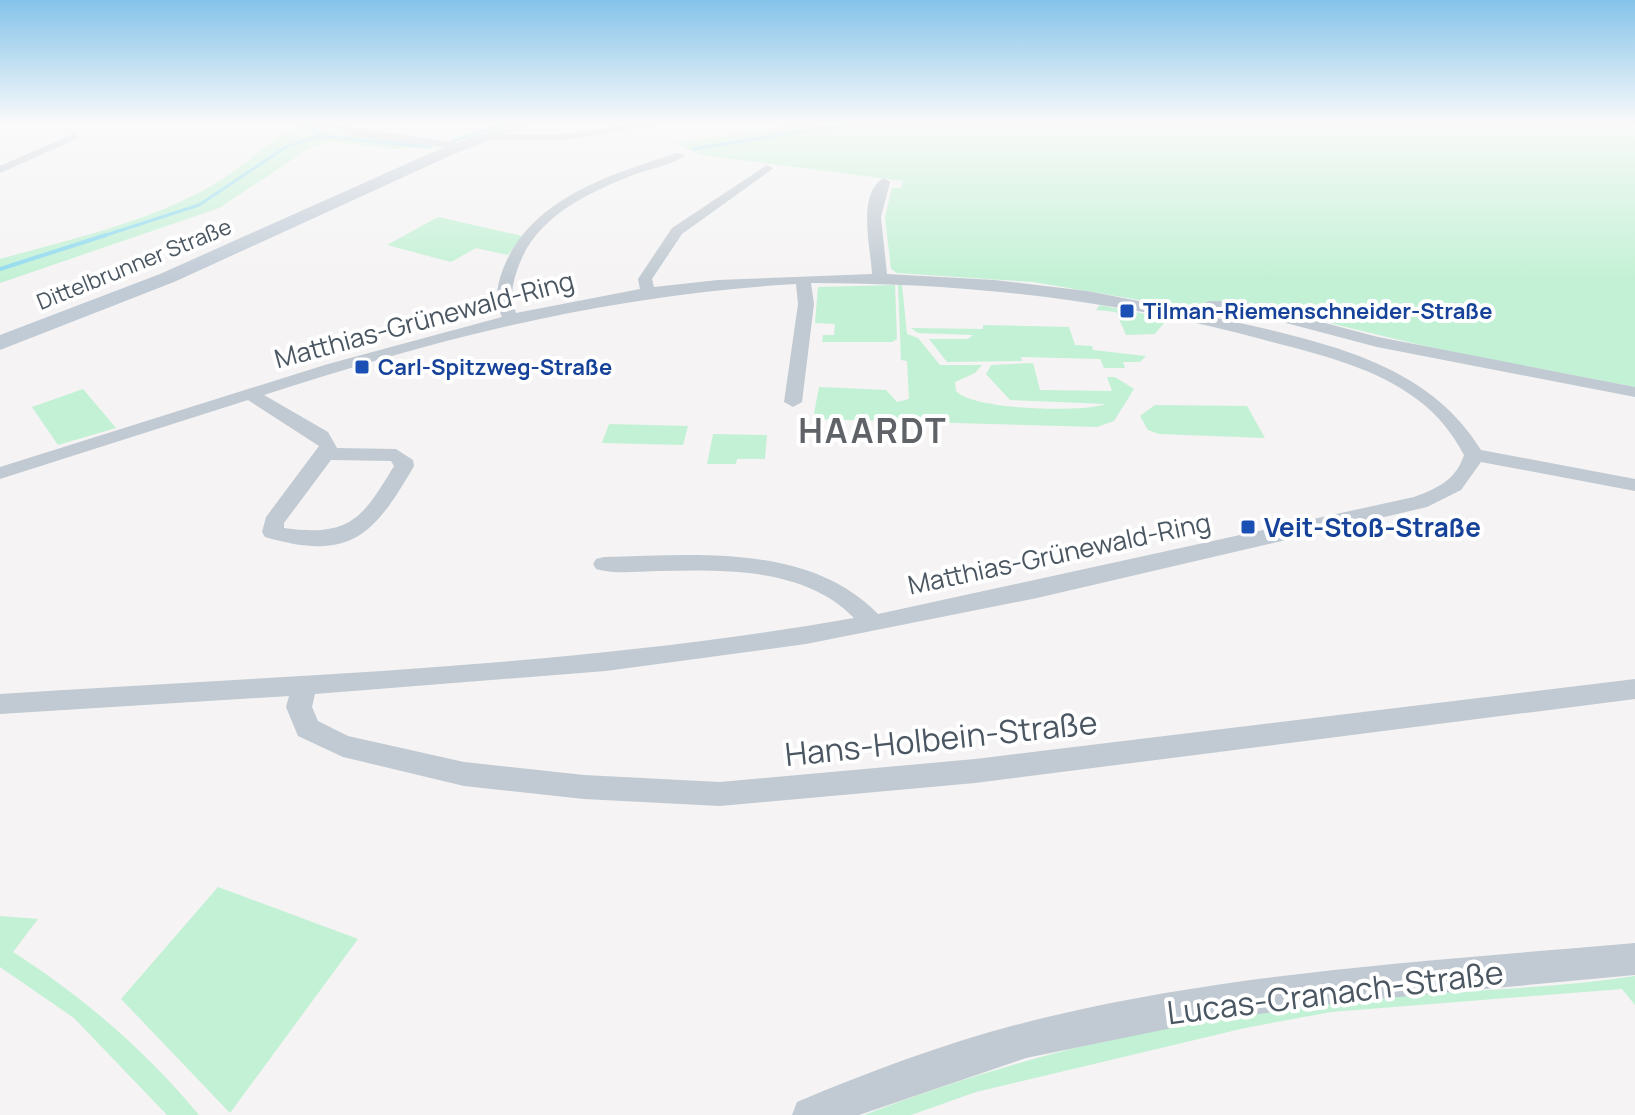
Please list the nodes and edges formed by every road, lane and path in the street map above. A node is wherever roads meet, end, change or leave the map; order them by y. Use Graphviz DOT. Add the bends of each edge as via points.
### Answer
graph roads {
  1 [pos="394,176"];
  2 [pos="623,176"];
  3 [pos="756,176"];
  4 [pos="884,182"];
  5 [pos="803,279"];
  6 [pos="880,279"];
  7 [pos="648,293"];
  8 [pos="1186,315"];
  9 [pos="511,319"];
  10 [pos="0,343"];
  11 [pos="1635,392"];
  12 [pos="253,396"];
  13 [pos="793,402"];
  14 [pos="326,454"];
  15 [pos="1474,455"];
  16 [pos="0,473"];
  17 [pos="1635,485"];
  18 [pos="604,564"];
  19 [pos="872,622"];
  20 [pos="305,683"];
  21 [pos="1635,689"];
  22 [pos="0,704"];
  23 [pos="1635,959"];
  24 [pos="810,1115"];
  1 -- 10 [label="street, Dittelbrunner Straße" via="226,253"];
  2 -- 9 [label="street" via="573,199 535,229 508,270 503,296"];
  3 -- 7 [label="street" via="664,245 645,279"];
  4 -- 6 [label="street" via="874,221"];
  5 -- 6 [label="street, Matthias-Grünewald-Ring"];
  5 -- 7 [label="street, Matthias-Grünewald-Ring"];
  5 -- 13 [label="street" via="806,304"];
  6 -- 8 [label="street, Matthias-Grünewald-Ring" via="1045,291"];
  7 -- 9 [label="street, Matthias-Grünewald-Ring"];
  8 -- 11 [label="street" via="1210,306 1245,307 1350,336"];
  8 -- 15 [label="street, Matthias-Grünewald-Ring" via="1316,349 1390,375 1444,410"];
  9 -- 12 [label="street, Matthias-Grünewald-Ring"];
  12 -- 14 [label="street" via="321,436 329,445"];
  12 -- 16 [label="street, Matthias-Grünewald-Ring"];
  14 -- 14 [label="street" via="273,522 273,532 338,538 354,533 366,526 404,466 396,455"];
  15 -- 17 [label="street"];
  15 -- 19 [label="street, Matthias-Grünewald-Ring" via="1457,485 1420,502"];
  18 -- 19 [label="street" via="724,565 783,572 844,593"];
  19 -- 20 [label="street, Matthias-Grünewald-Ring" via="608,661"];
  20 -- 21 [label="street, Hans-Holbein-Straße" via="299,707 307,728 343,746 384,757 464,774 569,786 720,794 975,771"];
  20 -- 22 [label="street, Matthias-Grünewald-Ring"];
  23 -- 24 [label="street, Lucas-Cranach-Straße" via="1353,982 1239,997 1056,1032 950,1063"];
}
